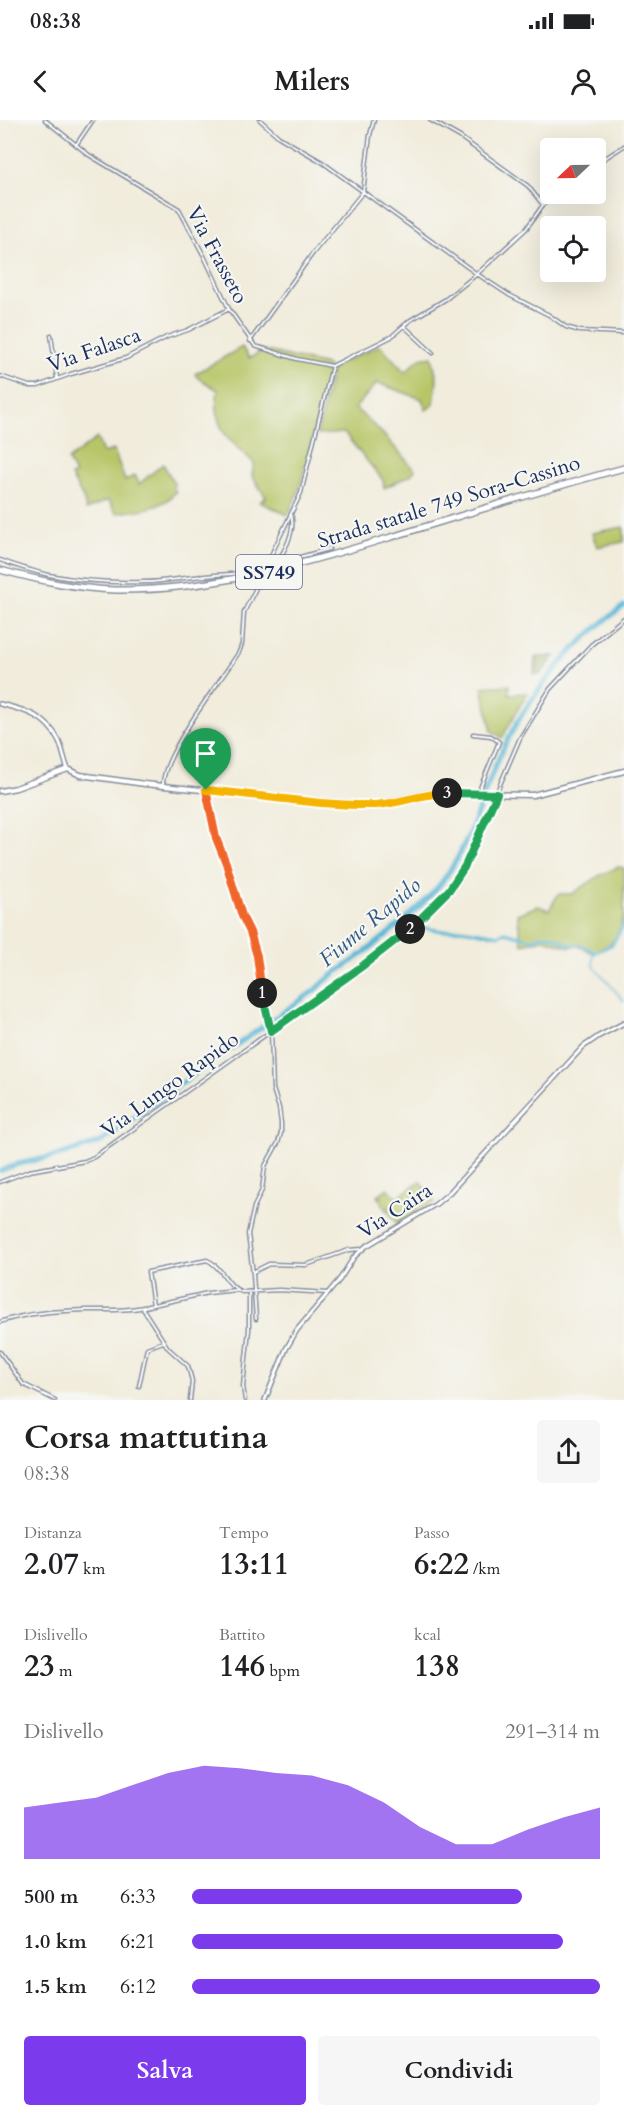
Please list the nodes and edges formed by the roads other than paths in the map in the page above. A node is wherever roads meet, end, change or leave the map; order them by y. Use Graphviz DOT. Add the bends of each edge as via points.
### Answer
graph roads {
  1 [pos="45,120"];
  2 [pos="93,120"];
  3 [pos="260,120"];
  4 [pos="374,120"];
  5 [pos="430,120"];
  6 [pos="76,145"];
  7 [pos="624,146"];
  8 [pos="606,158"];
  9 [pos="363,192"];
  10 [pos="543,205"];
  11 [pos="477,274"];
  12 [pos="229,309"];
  13 [pos="404,326"];
  14 [pos="624,333"];
  15 [pos="51,335"];
  16 [pos="250,341"];
  17 [pos="433,353"];
  18 [pos="332,366"];
  19 [pos="0,376"];
  20 [pos="57,378"];
  21 [pos="624,468"];
  22 [pos="291,514"];
  23 [pos="324,538"];
  24 [pos="0,560"];
  25 [pos="274,562"];
  26 [pos="0,568"];
  27 [pos="624,618"];
  28 [pos="0,705"];
  29 [pos="473,734"];
  30 [pos="68,769"];
  31 [pos="624,771"];
  32 [pos="163,786"];
  33 [pos="206,790"];
  34 [pos="0,791"];
  35 [pos="480,793"];
  36 [pos="495,794"];
  37 [pos="624,1023"];
  38 [pos="271,1029"];
  39 [pos="0,1182"];
  40 [pos="363,1249"];
  41 [pos="253,1272"];
  42 [pos="236,1290"];
  43 [pos="249,1292"];
  44 [pos="255,1292"];
  45 [pos="329,1293"];
  46 [pos="153,1305"];
  47 [pos="142,1308"];
  48 [pos="256,1319"];
  49 [pos="0,1322"];
  50 [pos="163,1342"];
  51 [pos="0,1352"];
  52 [pos="139,1386"];
  53 [pos="55,1400"];
  54 [pos="190,1400"];
  55 [pos="245,1400"];
  56 [pos="265,1400"];
  1 -- 6 [label="street, Via Frasseto"];
  2 -- 6 [label="street"];
  3 -- 9 [label="street" via="279,137"];
  4 -- 9 [label="street"];
  5 -- 10 [label="street" via="528,186"];
  6 -- 12 [label="street, Via Frasseto" via="179,209"];
  7 -- 8 [label="street"];
  9 -- 11 [label="street"];
  9 -- 16 [label="street"];
  10 -- 11 [label="street" via="526,229"];
  11 -- 13 [label="street"];
  11 -- 14 [label="street" via="566,327"];
  12 -- 16 [label="street, Via Frasseto"];
  12 -- 20 [label="street, Via Falasca" via="126,358"];
  13 -- 17 [label="street"];
  13 -- 18 [label="street" via="391,337"];
  15 -- 20 [label="street"];
  16 -- 18 [label="street" via="262,350"];
  18 -- 22 [label="street" via="301,493"];
  19 -- 20 [label="street, Via Falasca" via="28,386"];
  21 -- 26 [label="highway, Strada statale 749 Sora-Cassino / SS749" via="319,559 235,578 168,588 116,590 60,584"];
  22 -- 25 [label="street" via="291,534"];
  22 -- 32 [label="street, bridge" via="242,618 239,652 181,737 163,777"];
  23 -- 25 [label="street" via="328,549"];
  24 -- 25 [label="street" via="49,575 145,582 259,569"];
  27 -- 36 [label="street, Via Lungo Rapido" via="591,645 550,689 520,738"];
  28 -- 30 [label="street" via="28,711 47,724 59,741"];
  29 -- 35 [label="street" via="491,736 499,742"];
  30 -- 32 [label="main road" via="80,775"];
  30 -- 34 [label="main road"];
  31 -- 36 [label="main road" via="534,795"];
  32 -- 33 [label="main road"];
  33 -- 35 [label="main road" via="376,805 428,793"];
  33 -- 38 [label="street" via="216,838 255,948"];
  35 -- 36 [label="main road"];
  36 -- 38 [label="street, Via Lungo Rapido" via="465,866 449,890 406,932"];
  37 -- 40 [label="street, Via Caira" via="583,1047 450,1193"];
  38 -- 39 [label="street, Via Lungo Rapido" via="94,1157 29,1171"];
  38 -- 41 [label="street" via="273,1089 281,1133 265,1166 262,1190 249,1227"];
  40 -- 41 [label="street" via="306,1265 269,1264"];
  40 -- 45 [label="street, Via Caira"];
  41 -- 44 [label="street"];
  42 -- 43 [label="street"];
  42 -- 46 [label="street"];
  42 -- 46 [label="street" via="211,1261 190,1263 148,1272"];
  43 -- 44 [label="street"];
  43 -- 55 [label="street"];
  44 -- 45 [label="street"];
  44 -- 48 [label="street"];
  45 -- 56 [label="street, Via Caira" via="291,1340"];
  46 -- 47 [label="street"];
  47 -- 49 [label="street" via="33,1314"];
  47 -- 50 [label="street"];
  50 -- 52 [label="street" via="147,1348"];
  50 -- 54 [label="street" via="188,1366 192,1381"];
  51 -- 53 [label="street" via="23,1384"];
}
